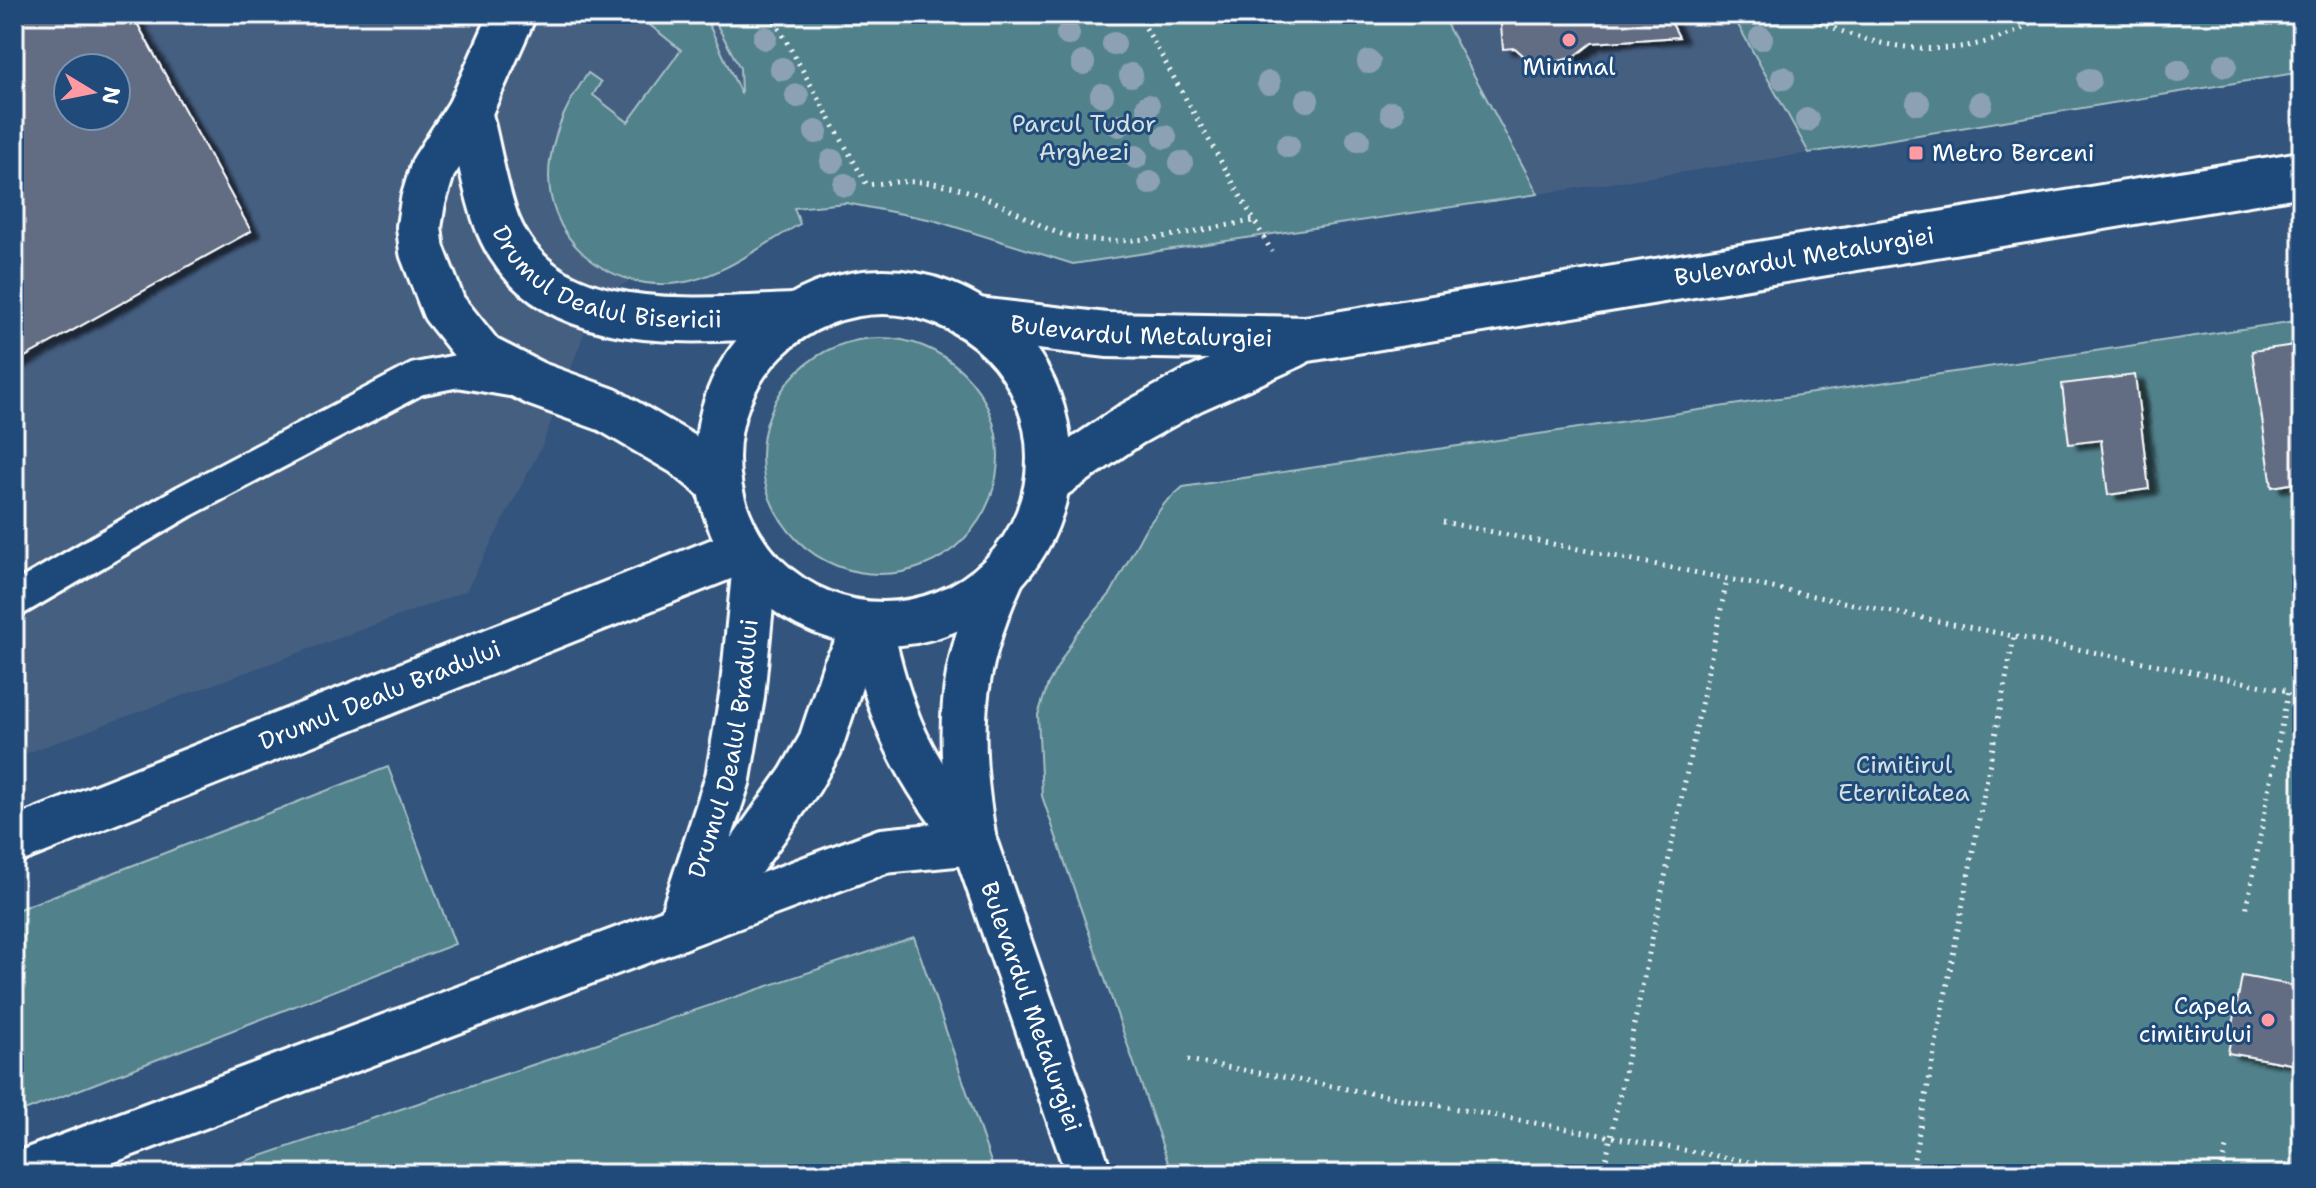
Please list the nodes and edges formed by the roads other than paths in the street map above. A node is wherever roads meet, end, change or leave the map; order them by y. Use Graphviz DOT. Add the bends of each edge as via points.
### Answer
graph roads {
  1 [pos="513,14"];
  2 [pos="469,112"];
  3 [pos="2302,174"];
  4 [pos="794,316"];
  5 [pos="978,320"];
  6 [pos="1307,339"];
  7 [pos="536,384"];
  8 [pos="1048,481"];
  9 [pos="719,483"];
  10 [pos="750,557"];
  11 [pos="1002,575"];
  12 [pos="14,601"];
  13 [pos="870,624"];
  14 [pos="14,841"];
  15 [pos="974,842"];
  16 [pos="679,928"];
  17 [pos="20,1174"];
  18 [pos="1089,1174"];
  1 -- 2 [label="street"];
  2 -- 4 [label="street, Drumul Dealul Bisericii" via="499,227 532,274 555,293 634,316"];
  2 -- 7 [label="street" via="433,168 419,227 422,251 444,308 483,357"];
  3 -- 6 [label="street, Bulevardul Metalurgiei"];
  4 -- 5 [label="street" via="842,297 906,292 943,302"];
  4 -- 9 [label="street" via="757,348 731,388 718,435"];
  5 -- 6 [label="street, Bulevardul Metalurgiei" via="1107,335"];
  5 -- 8 [label="street" via="1012,351 1036,391 1049,435"];
  6 -- 8 [label="street, Bulevardul Metalurgiei" via="1191,391"];
  7 -- 9 [label="street" via="608,410 683,454"];
  7 -- 12 [label="lane" via="458,371 417,379 185,501"];
  8 -- 11 [label="street" via="1024,547"];
  9 -- 10 [label="street" via="727,518"];
  10 -- 13 [label="street" via="782,591 815,610 839,621"];
  10 -- 14 [label="street, Drumul Dealu Bradului"];
  10 -- 16 [label="street, Drumul Dealul Bradului" via="742,696 728,778"];
  11 -- 13 [label="street" via="941,614 906,623"];
  11 -- 15 [label="street, Bulevardul Metalurgiei" via="971,654 963,704 966,792"];
  13 -- 15 [label="street, Bulevardul Metalurgiei" via="879,671 913,760 943,808"];
  13 -- 16 [label="street, Drumul Dealul Bradului" via="845,669 820,745 800,780 744,859"];
  15 -- 16 [label="street, Drumul Dealul Bradului" via="883,851"];
  15 -- 18 [label="street, Bulevardul Metalurgiei"];
  16 -- 17 [label="street"];
}
